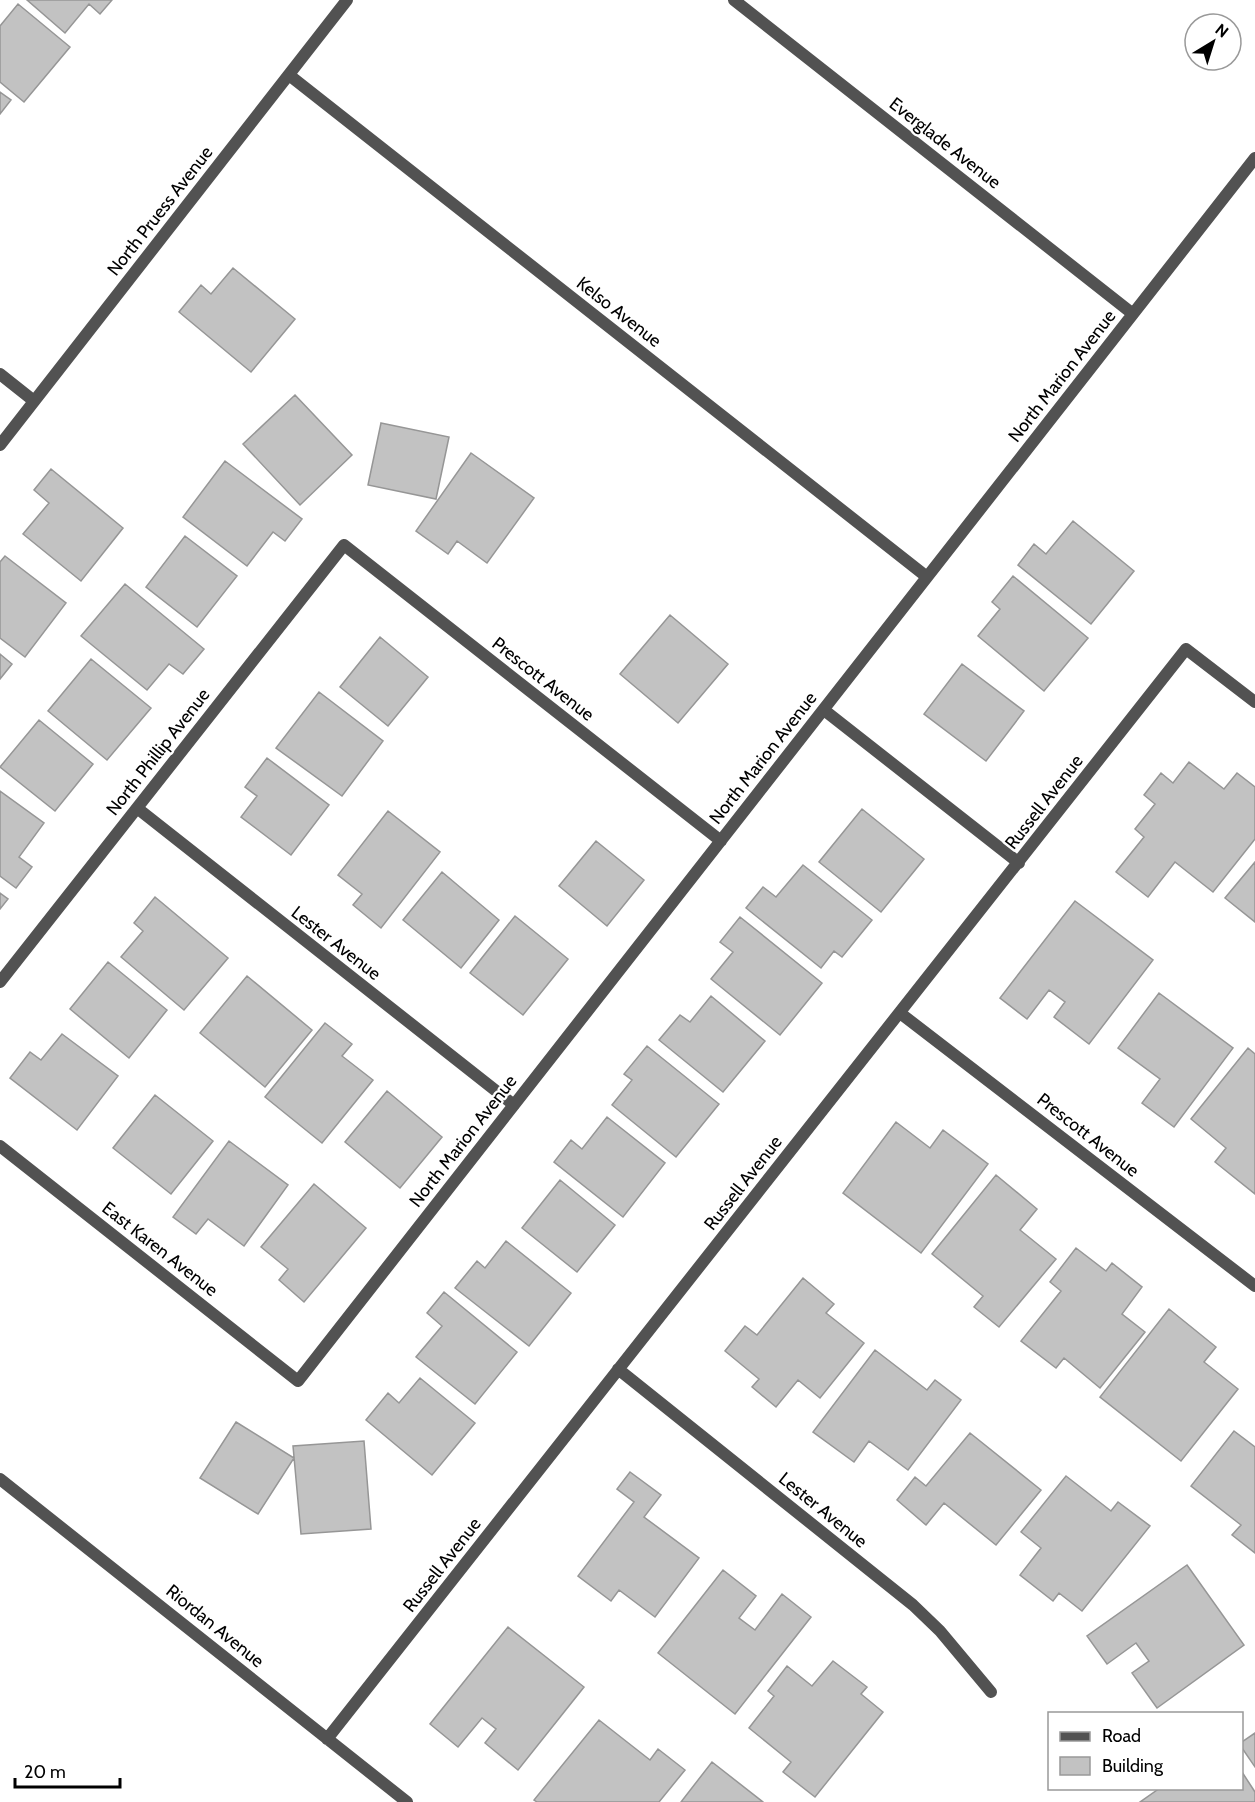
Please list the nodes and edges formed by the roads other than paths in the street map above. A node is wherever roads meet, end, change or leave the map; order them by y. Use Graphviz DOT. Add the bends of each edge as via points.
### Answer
graph roads {
  1 [pos="347,0"];
  2 [pos="734,0"];
  3 [pos="289,75"];
  4 [pos="1255,158"];
  5 [pos="1133,314"];
  6 [pos="0,374"];
  7 [pos="34,401"];
  8 [pos="0,445"];
  9 [pos="344,544"];
  10 [pos="927,577"];
  11 [pos="1255,702"];
  12 [pos="824,710"];
  13 [pos="137,808"];
  14 [pos="720,841"];
  15 [pos="1018,863"];
  16 [pos="0,982"];
  17 [pos="900,1013"];
  18 [pos="514,1105"];
  19 [pos="0,1146"];
  20 [pos="1255,1286"];
  21 [pos="618,1369"];
  22 [pos="298,1381"];
  23 [pos="0,1479"];
  24 [pos="991,1692"];
  25 [pos="327,1739"];
  26 [pos="407,1802"];
  1 -- 3 [label="street, North Pruess Avenue"];
  2 -- 5 [label="street, Everglade Avenue"];
  3 -- 7 [label="street, North Pruess Avenue"];
  3 -- 10 [label="street, Kelso Avenue"];
  4 -- 5 [label="street, North Marion Avenue"];
  5 -- 10 [label="street, North Marion Avenue"];
  6 -- 7 [label="street"];
  7 -- 8 [label="street, North Pruess Avenue"];
  9 -- 13 [label="street, North Phillip Avenue"];
  9 -- 14 [label="street, Prescott Avenue"];
  10 -- 12 [label="street, North Marion Avenue"];
  11 -- 15 [label="street, Russell Avenue" via="1186,650"];
  12 -- 14 [label="street, North Marion Avenue"];
  12 -- 15 [label="street"];
  13 -- 16 [label="street, North Phillip Avenue"];
  13 -- 18 [label="street, Lester Avenue"];
  14 -- 18 [label="street, North Marion Avenue"];
  15 -- 17 [label="street, Russell Avenue"];
  17 -- 20 [label="street, Prescott Avenue"];
  17 -- 21 [label="street, Russell Avenue"];
  18 -- 22 [label="street, North Marion Avenue"];
  19 -- 22 [label="street, East Karen Avenue"];
  21 -- 24 [label="street, Lester Avenue" via="913,1605"];
  21 -- 25 [label="street, Russell Avenue"];
  23 -- 25 [label="street, Riordan Avenue"];
  25 -- 26 [label="street, Riordan Avenue"];
}
